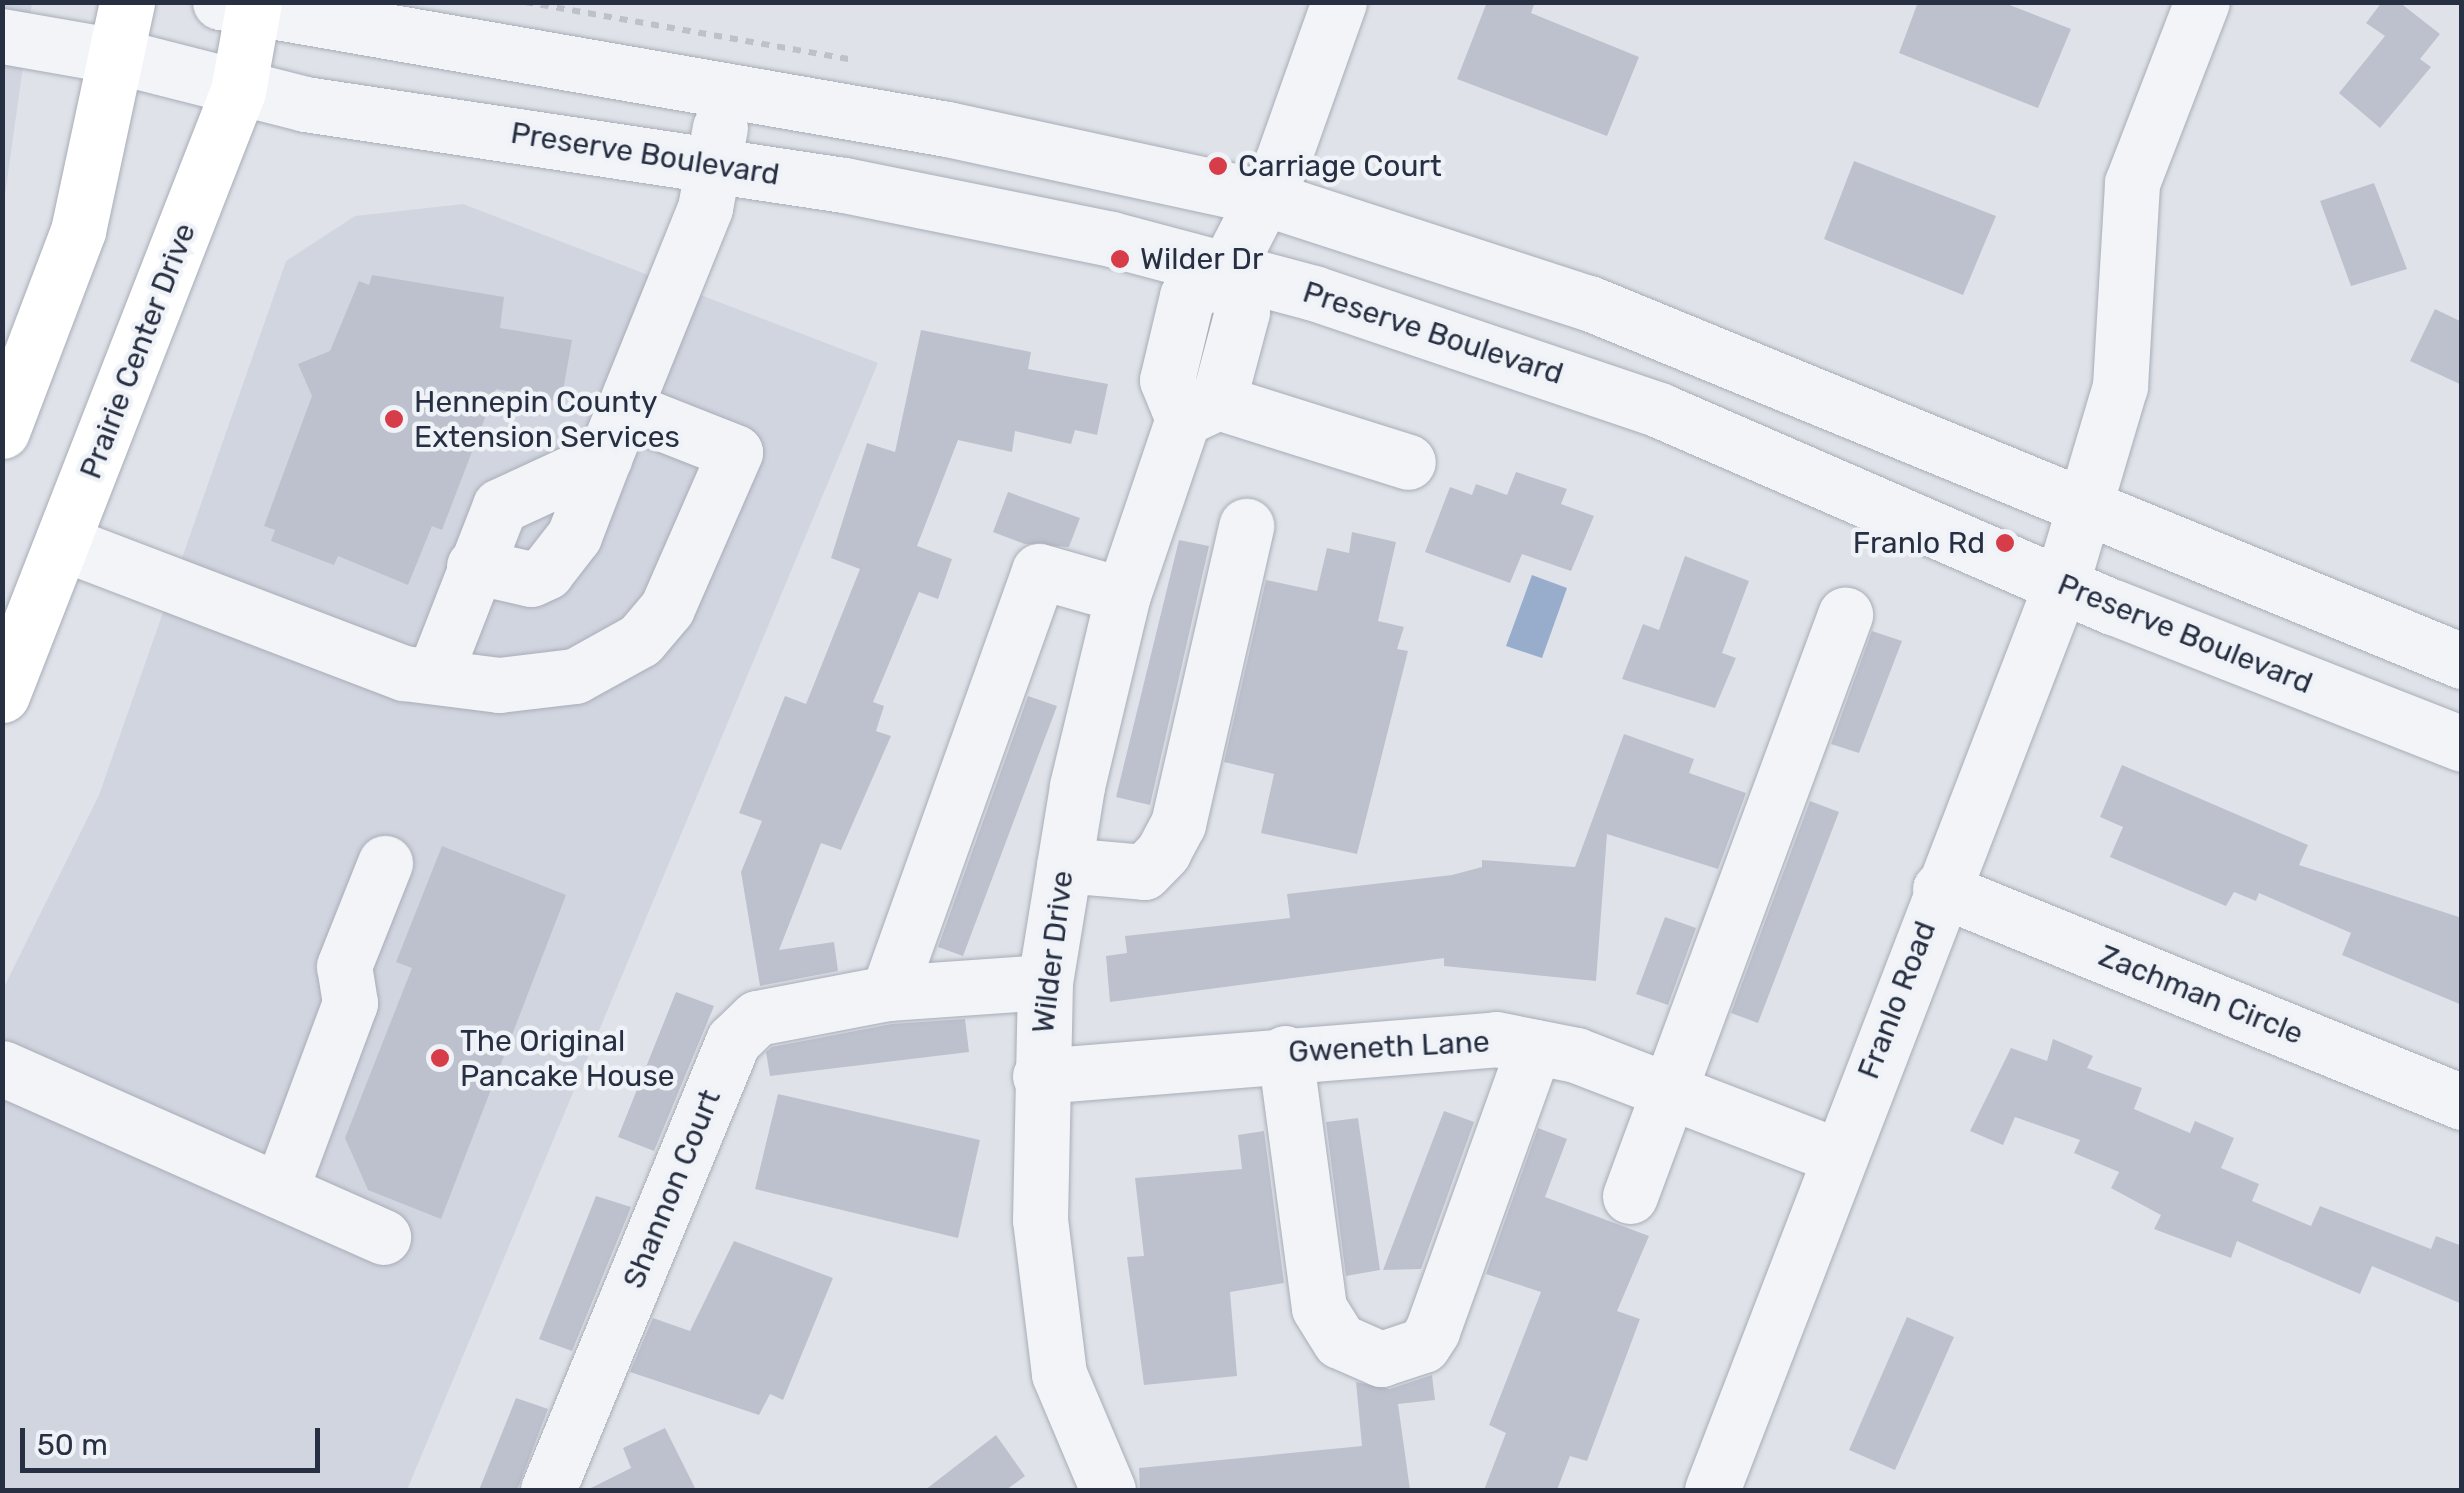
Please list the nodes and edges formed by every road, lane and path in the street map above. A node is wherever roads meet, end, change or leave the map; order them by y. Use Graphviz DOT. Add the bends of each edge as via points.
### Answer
graph roads {
  1 [pos="127,2"];
  2 [pos="1339,2"];
  3 [pos="242,5"];
  4 [pos="2187,7"];
  5 [pos="2,36"];
  6 [pos="117,56"];
  7 [pos="727,90"];
  8 [pos="238,91"];
  9 [pos="713,162"];
  10 [pos="1262,197"];
  11 [pos="1227,269"];
  12 [pos="626,409"];
  13 [pos="1200,411"];
  14 [pos="2,431"];
  15 [pos="604,458"];
  16 [pos="1408,462"];
  17 [pos="2082,510"];
  18 [pos="1246,526"];
  19 [pos="63,543"];
  20 [pos="474,566"];
  21 [pos="2062,585"];
  22 [pos="1123,595"];
  23 [pos="1845,616"];
  24 [pos="2462,661"];
  25 [pos="434,675"];
  26 [pos="2,694"];
  27 [pos="2462,744"];
  28 [pos="384,863"];
  29 [pos="1064,865"];
  30 [pos="1940,889"];
  31 [pos="1045,982"];
  32 [pos="888,993"];
  33 [pos="1534,1047"];
  34 [pos="1285,1053"];
  35 [pos="2,1068"];
  36 [pos="1040,1076"];
  37 [pos="1668,1091"];
  38 [pos="2462,1102"];
  39 [pos="1838,1156"];
  40 [pos="280,1190"];
  41 [pos="1630,1196"];
  42 [pos="383,1238"];
  43 [pos="548,1490"];
  44 [pos="1108,1490"];
  45 [pos="1712,1490"];
  1 -- 6 [label="main road"];
  2 -- 10 [label="street" via="1282,162"];
  3 -- 7 [label="street"];
  3 -- 8 [label="main road, Prairie Center Drive"];
  4 -- 17 [label="street, Franlo Road" via="2132,183 2120,386"];
  5 -- 6 [label="street, Preserve Boulevard"];
  6 -- 8 [label="street, Preserve Boulevard"];
  6 -- 14 [label="main road" via="78,231"];
  7 -- 9 [label="street"];
  7 -- 10 [label="street"];
  8 -- 9 [label="street, Preserve Boulevard"];
  8 -- 19 [label="main road, Prairie Center Drive"];
  9 -- 11 [label="street, Preserve Boulevard" via="1112,238"];
  9 -- 12 [label="street" via="705,208"];
  10 -- 11 [label="street"];
  10 -- 17 [label="street" via="1588,304"];
  11 -- 13 [label="street" via="1187,296 1167,380"];
  11 -- 21 [label="street, Preserve Boulevard" via="1481,346 1660,410"];
  12 -- 15 [label="street"];
  12 -- 25 [label="street" via="735,452 667,608 640,640 575,676 499,685"];
  13 -- 16 [label="street"];
  13 -- 22 [label="street, Wilder Drive"];
  15 -- 20 [label="street" via="500,506"];
  15 -- 20 [label="street" via="574,536 546,572 530,578"];
  17 -- 21 [label="street, Franlo Road"];
  17 -- 24 [label="street"];
  18 -- 29 [label="street" via="1178,824 1164,852 1144,872"];
  19 -- 25 [label="street" via="404,673"];
  19 -- 26 [label="main road, Prairie Center Drive"];
  20 -- 25 [label="street"];
  21 -- 27 [label="street, Preserve Boulevard"];
  21 -- 30 [label="street, Franlo Road"];
  22 -- 29 [label="street, Wilder Drive"];
  22 -- 32 [label="street" via="1040,570"];
  23 -- 37 [label="street"];
  28 -- 40 [label="street" via="344,966 350,1003"];
  29 -- 31 [label="street, Wilder Drive"];
  30 -- 38 [label="street, Zachman Circle"];
  30 -- 39 [label="street, Franlo Road"];
  31 -- 32 [label="street, Shannon Court"];
  31 -- 36 [label="street, Wilder Drive"];
  32 -- 43 [label="street, Shannon Court" via="758,1018 733,1040"];
  33 -- 34 [label="street, Gweneth Lane" via="1438,1039"];
  33 -- 34 [label="street" via="1432,1331 1423,1345 1382,1358 1340,1341 1319,1308"];
  33 -- 37 [label="street, Gweneth Lane" via="1576,1055"];
  34 -- 36 [label="street, Gweneth Lane"];
  35 -- 40 [label="street"];
  36 -- 44 [label="street, Wilder Drive" via="1040,1220 1059,1374"];
  37 -- 39 [label="street, Gweneth Lane"];
  37 -- 41 [label="street"];
  39 -- 45 [label="street, Franlo Road"];
  40 -- 42 [label="street"];
}
